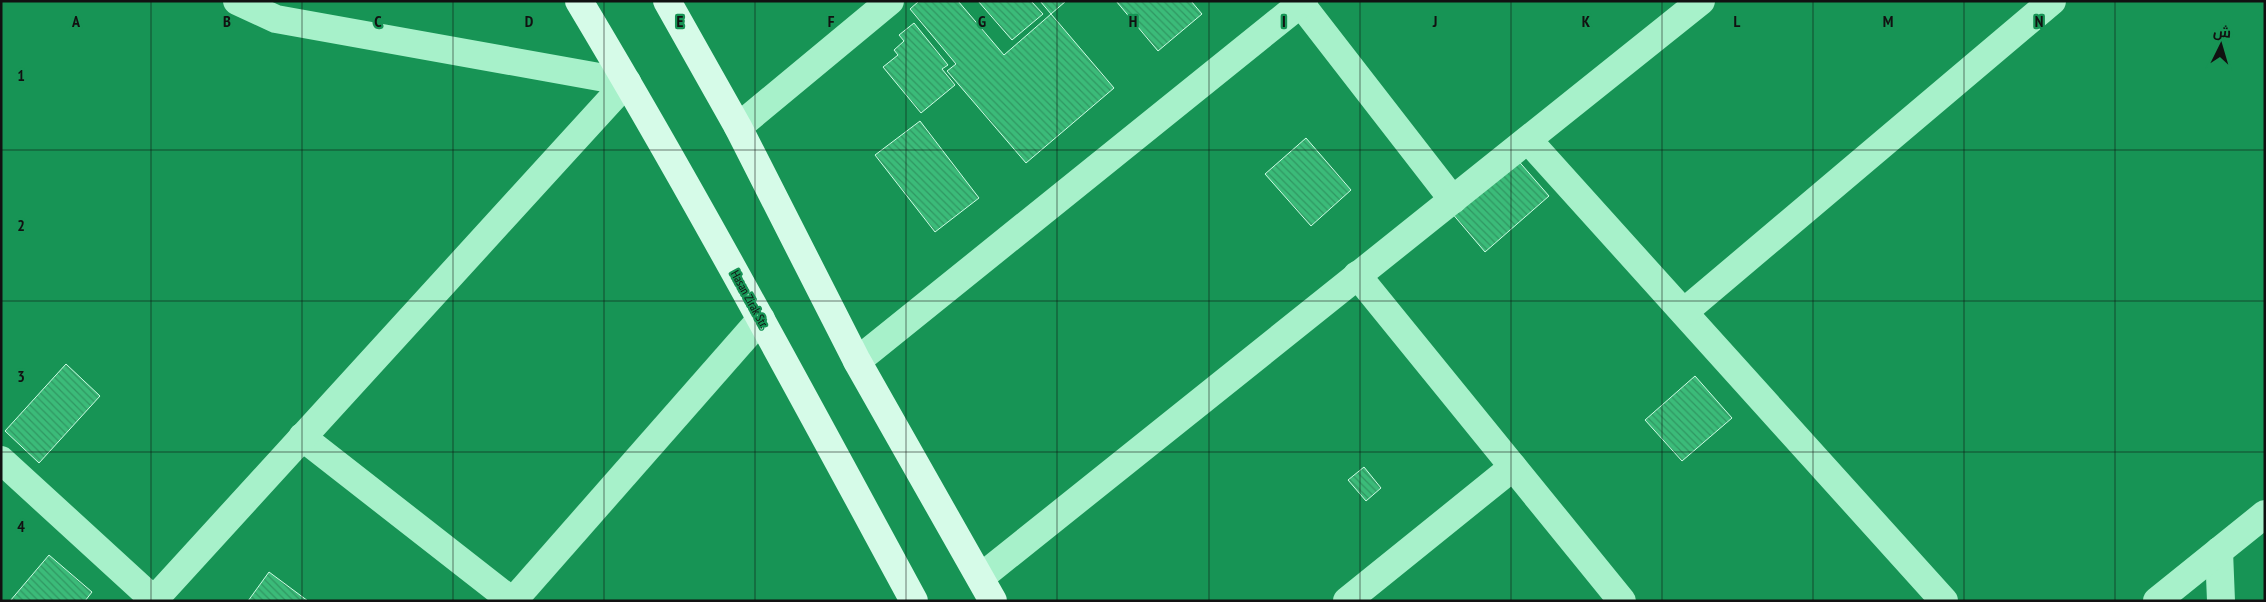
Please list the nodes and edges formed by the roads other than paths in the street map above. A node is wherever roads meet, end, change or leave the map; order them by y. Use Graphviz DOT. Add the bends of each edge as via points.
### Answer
graph roads {
  1 [pos="237,1"];
  2 [pos="579,1"];
  3 [pos="667,1"];
  4 [pos="890,1"];
  5 [pos="1701,1"];
  6 [pos="2052,1"];
  7 [pos="1303,2"];
  8 [pos="627,82"];
  9 [pos="738,126"];
  10 [pos="1528,140"];
  11 [pos="1453,200"];
  12 [pos="1358,275"];
  13 [pos="1684,312"];
  14 [pos="761,319"];
  15 [pos="857,361"];
  16 [pos="302,437"];
  17 [pos="1,460"];
  18 [pos="1513,467"];
  19 [pos="2265,514"];
  20 [pos="2219,551"];
  21 [pos="987,589"];
  22 [pos="154,600"];
  23 [pos="512,601"];
  24 [pos="914,601"];
  25 [pos="1347,601"];
  26 [pos="1622,601"];
  27 [pos="1944,601"];
  28 [pos="2157,601"];
  29 [pos="2222,601"];
  1 -- 8 [label="street" via="276,19"];
  2 -- 8 [label="main road, Hasan Zirak Str."];
  3 -- 9 [label="main road"];
  4 -- 9 [label="street"];
  5 -- 10 [label="street"];
  6 -- 13 [label="street"];
  7 -- 11 [label="street"];
  7 -- 15 [label="street"];
  8 -- 14 [label="main road, Hasan Zirak Str."];
  8 -- 16 [label="street"];
  9 -- 15 [label="main road"];
  10 -- 11 [label="street"];
  10 -- 13 [label="street"];
  11 -- 12 [label="street"];
  12 -- 18 [label="street"];
  12 -- 21 [label="street"];
  13 -- 27 [label="street"];
  14 -- 23 [label="street"];
  14 -- 24 [label="main road, Hasan Zirak Str."];
  15 -- 21 [label="main road"];
  16 -- 22 [label="street"];
  16 -- 23 [label="street"];
  17 -- 22 [label="street"];
  18 -- 25 [label="street"];
  18 -- 26 [label="street"];
  19 -- 20 [label="street"];
  20 -- 28 [label="street"];
  20 -- 29 [label="street"];
}
